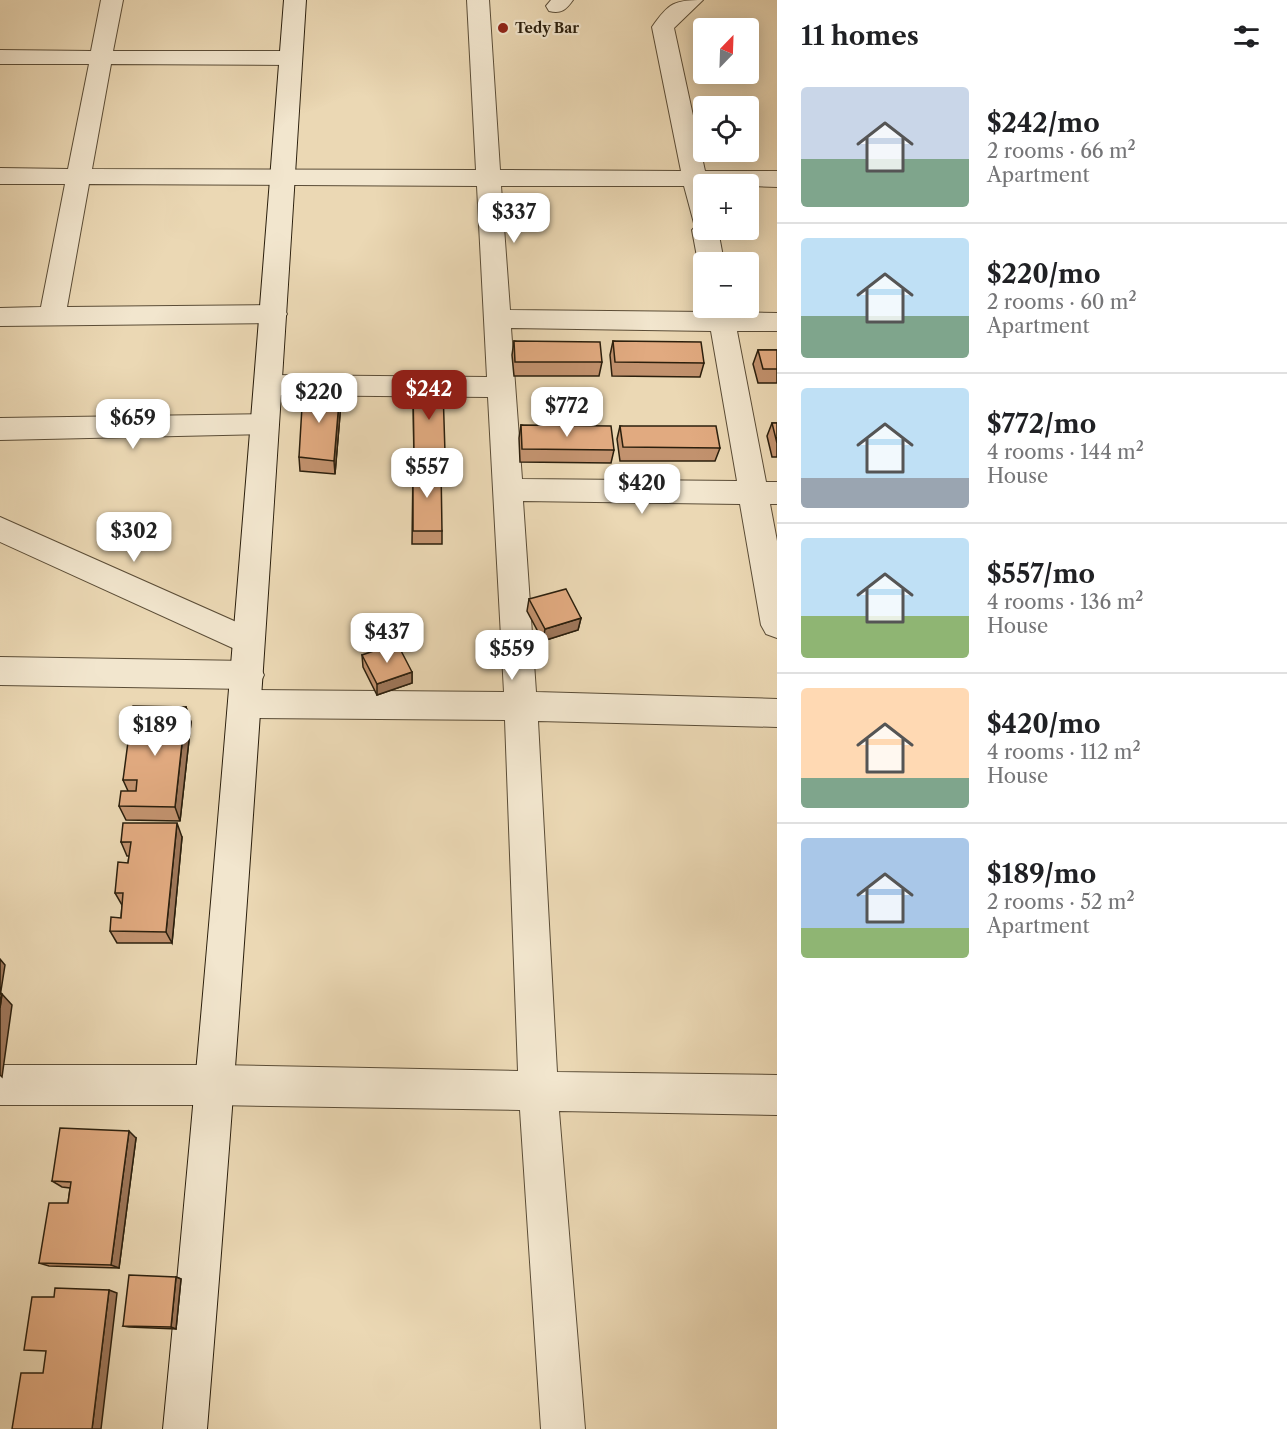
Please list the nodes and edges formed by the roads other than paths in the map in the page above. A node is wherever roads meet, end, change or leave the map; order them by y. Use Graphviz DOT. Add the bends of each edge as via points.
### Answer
graph roads {
  1 [pos="112,0"];
  2 [pos="295,0"];
  3 [pos="478,0"];
  4 [pos="692,0"];
  5 [pos="101,56"];
  6 [pos="0,57"];
  7 [pos="291,58"];
  8 [pos="694,174"];
  9 [pos="0,176"];
  10 [pos="79,177"];
  11 [pos="283,177"];
  12 [pos="488,178"];
  13 [pos="693,178"];
  14 [pos="759,179"];
  15 [pos="777,179"];
  16 [pos="274,314"];
  17 [pos="693,315"];
  18 [pos="0,317"];
  19 [pos="52,317"];
  20 [pos="722,318"];
  21 [pos="749,318"];
  22 [pos="497,320"];
  23 [pos="777,322"];
  24 [pos="268,385"];
  25 [pos="501,387"];
  26 [pos="265,424"];
  27 [pos="0,429"];
  28 [pos="508,490"];
  29 [pos="765,492"];
  30 [pos="0,530"];
  31 [pos="777,625"];
  32 [pos="248,641"];
  33 [pos="0,671"];
  34 [pos="247,690"];
  35 [pos="520,706"];
  36 [pos="777,713"];
  37 [pos="216,1085"];
  38 [pos="0,1086"];
  39 [pos="538,1089"];
  40 [pos="777,1095"];
  41 [pos="185,1429"];
  42 [pos="563,1429"];
  1 -- 5 [label="street"];
  2 -- 7 [label="street"];
  3 -- 12 [label="street"];
  4 -- 8 [label="street" via="663,27"];
  5 -- 6 [label="street"];
  5 -- 7 [label="street"];
  5 -- 10 [label="street"];
  7 -- 11 [label="street"];
  9 -- 10 [label="street"];
  10 -- 11 [label="street"];
  10 -- 19 [label="street"];
  11 -- 12 [label="street"];
  11 -- 16 [label="street"];
  12 -- 13 [label="street"];
  12 -- 22 [label="street"];
  14 -- 15 [label="street"];
  16 -- 19 [label="street"];
  16 -- 24 [label="street"];
  17 -- 22 [label="street"];
  18 -- 19 [label="street"];
  20 -- 29 [label="street"];
  21 -- 23 [label="street"];
  22 -- 25 [label="street"];
  24 -- 25 [label="street"];
  24 -- 26 [label="street"];
  25 -- 28 [label="street"];
  26 -- 27 [label="street"];
  26 -- 32 [label="street"];
  28 -- 29 [label="street"];
  28 -- 35 [label="street"];
  29 -- 31 [label="street"];
  30 -- 32 [label="street"];
  32 -- 34 [label="street"];
  33 -- 34 [label="street"];
  34 -- 35 [label="street"];
  34 -- 37 [label="street"];
  35 -- 36 [label="street"];
  35 -- 39 [label="street"];
  37 -- 38 [label="street"];
  37 -- 39 [label="street"];
  37 -- 41 [label="street"];
  39 -- 40 [label="street"];
  39 -- 42 [label="street"];
}
